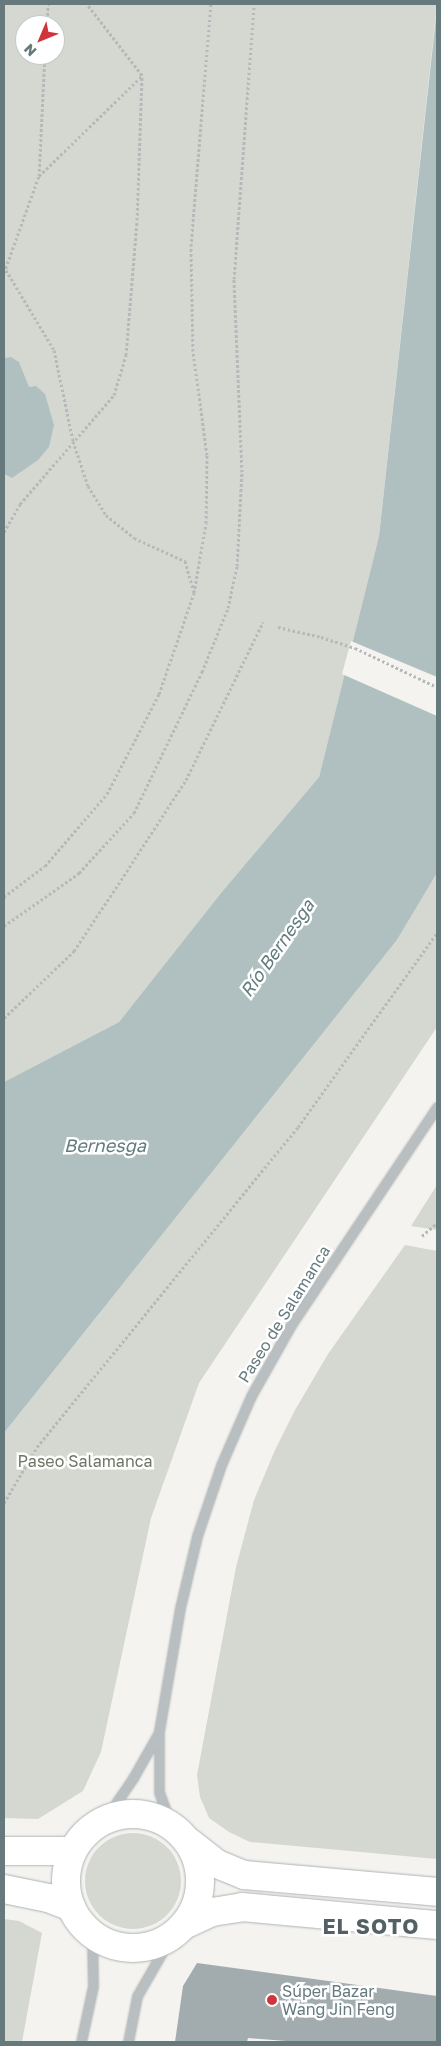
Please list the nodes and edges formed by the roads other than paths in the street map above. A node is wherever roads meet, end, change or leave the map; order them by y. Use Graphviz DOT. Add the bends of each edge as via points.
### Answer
graph roads {
  1 [pos="437,1107"];
  2 [pos="159,1731"];
  3 [pos="105,1819"];
  4 [pos="179,1833"];
  5 [pos="4,1851"];
  6 [pos="72,1851"];
  7 [pos="4,1890"];
  8 [pos="437,1892"];
  9 [pos="71,1907"];
  10 [pos="437,1925"];
  11 [pos="178,1930"];
  12 [pos="92,1934"];
  13 [pos="81,2042"];
  14 [pos="128,2042"];
  1 -- 2 [label="street, Paseo de Salamanca" via="291,1325 247,1404 221,1464 197,1536 180,1608"];
  2 -- 3 [label="street, Paseo de Salamanca"];
  2 -- 4 [label="street, Paseo de Salamanca" via="159,1792"];
  3 -- 4 [label="main road" via="127,1813 150,1815"];
  3 -- 6 [label="main road" via="86,1832"];
  4 -- 8 [label="main road" via="217,1864 244,1875"];
  4 -- 11 [label="main road" via="198,1862 201,1884 197,1905"];
  5 -- 6 [label="main road"];
  6 -- 9 [label="main road" via="65,1873"];
  7 -- 9 [label="main road" via="48,1898"];
  9 -- 12 [label="main road" via="76,1918"];
  10 -- 11 [label="main road" via="242,1907 212,1912"];
  11 -- 12 [label="main road" via="152,1946 131,1948 110,1945"];
  11 -- 14 [label="street" via="137,1996"];
  12 -- 13 [label="street" via="93,1986"];
}
